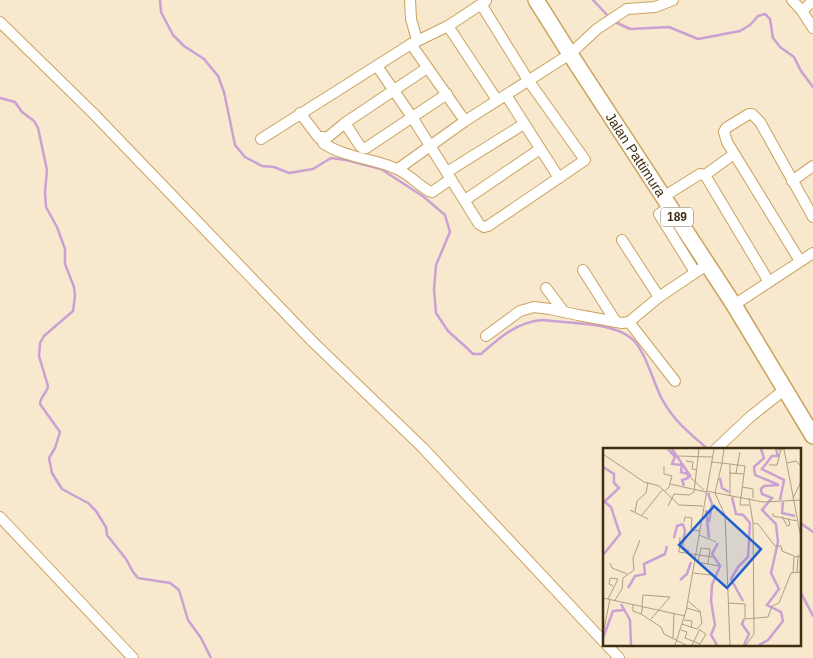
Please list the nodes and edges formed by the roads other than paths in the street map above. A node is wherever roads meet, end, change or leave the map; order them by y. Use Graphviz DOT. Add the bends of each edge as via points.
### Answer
graph roads {
  1 [pos="410,0"];
  2 [pos="536,0"];
  3 [pos="673,0"];
  4 [pos="792,0"];
  5 [pos="813,1"];
  6 [pos="484,2"];
  7 [pos="802,11"];
  8 [pos="0,22"];
  9 [pos="448,26"];
  10 [pos="813,28"];
  11 [pos="414,42"];
  12 [pos="570,54"];
  13 [pos="377,66"];
  14 [pos="427,68"];
  15 [pos="528,80"];
  16 [pos="395,89"];
  17 [pos="446,94"];
  18 [pos="502,97"];
  19 [pos="300,113"];
  20 [pos="412,116"];
  21 [pos="466,121"];
  22 [pos="345,122"];
  23 [pos="524,124"];
  24 [pos="322,137"];
  25 [pos="261,139"];
  26 [pos="430,146"];
  27 [pos="540,150"];
  28 [pos="734,154"];
  29 [pos="813,166"];
  30 [pos="398,169"];
  31 [pos="705,175"];
  32 [pos="449,176"];
  33 [pos="559,178"];
  34 [pos="792,181"];
  35 [pos="465,200"];
  36 [pos="667,202"];
  37 [pos="811,210"];
  38 [pos="622,240"];
  39 [pos="813,253"];
  40 [pos="800,261"];
  41 [pos="708,264"];
  42 [pos="583,270"];
  43 [pos="695,272"];
  44 [pos="769,282"];
  45 [pos="546,288"];
  46 [pos="658,297"];
  47 [pos="734,305"];
  48 [pos="564,312"];
  49 [pos="616,322"];
  50 [pos="629,322"];
  51 [pos="486,336"];
  52 [pos="674,381"];
  53 [pos="784,390"];
  54 [pos="813,436"];
  55 [pos="717,448"];
  56 [pos="0,517"];
  57 [pos="603,641"];
  58 [pos="608,646"];
  59 [pos="133,658"];
  60 [pos="619,658"];
  1 -- 11 [label="street"];
  2 -- 12 [label="main road, Jalan Pattimura / 189"];
  3 -- 12 [label="street" via="655,7 627,9 597,28"];
  4 -- 7 [label="street"];
  5 -- 7 [label="street"];
  6 -- 9 [label="street"];
  6 -- 15 [label="street"];
  7 -- 10 [label="street"];
  8 -- 57 [label="street" via="92,112 313,342 423,448"];
  9 -- 11 [label="street"];
  9 -- 18 [label="street"];
  11 -- 13 [label="street"];
  11 -- 14 [label="street"];
  12 -- 15 [label="street"];
  12 -- 36 [label="main road, Jalan Pattimura / 189"];
  13 -- 16 [label="street"];
  13 -- 19 [label="street"];
  14 -- 16 [label="street"];
  14 -- 17 [label="street"];
  15 -- 18 [label="street"];
  15 -- 33 [label="street" via="585,158"];
  16 -- 20 [label="street"];
  16 -- 22 [label="street"];
  17 -- 20 [label="street"];
  17 -- 21 [label="street"];
  18 -- 21 [label="street"];
  18 -- 23 [label="street"];
  19 -- 24 [label="street" via="319,138"];
  19 -- 25 [label="street"];
  20 -- 22 [label="street" via="363,148"];
  20 -- 26 [label="street"];
  21 -- 26 [label="street"];
  22 -- 24 [label="street" via="328,137"];
  23 -- 27 [label="street"];
  23 -- 32 [label="street"];
  24 -- 30 [label="street" via="323,143 341,153"];
  26 -- 30 [label="street"];
  26 -- 32 [label="street"];
  27 -- 33 [label="street"];
  27 -- 35 [label="street"];
  28 -- 31 [label="street"];
  28 -- 34 [label="street" via="724,132 744,116 752,114 760,122"];
  28 -- 40 [label="street"];
  29 -- 34 [label="street"];
  30 -- 32 [label="street" via="432,192"];
  31 -- 36 [label="street" via="700,174"];
  31 -- 44 [label="street"];
  32 -- 35 [label="street"];
  33 -- 35 [label="street" via="484,227"];
  34 -- 37 [label="street"];
  36 -- 41 [label="main road, Jalan Pattimura / 189"];
  36 -- 43 [label="street" via="659,214"];
  38 -- 46 [label="street"];
  39 -- 40 [label="street"];
  40 -- 44 [label="street"];
  41 -- 43 [label="street"];
  41 -- 47 [label="main road, Jalan Pattimura / 189"];
  42 -- 49 [label="street"];
  43 -- 46 [label="street"];
  44 -- 47 [label="street"];
  45 -- 48 [label="street"];
  46 -- 50 [label="street"];
  47 -- 53 [label="main road, Jalan Pattimura / 189"];
  48 -- 49 [label="street"];
  48 -- 51 [label="street" via="527,309"];
  49 -- 50 [label="street"];
  50 -- 52 [label="street"];
  53 -- 54 [label="main road, Jalan Pattimura / 189"];
  53 -- 55 [label="street"];
  56 -- 59 [label="street"];
  58 -- 60 [label="street"];
}
